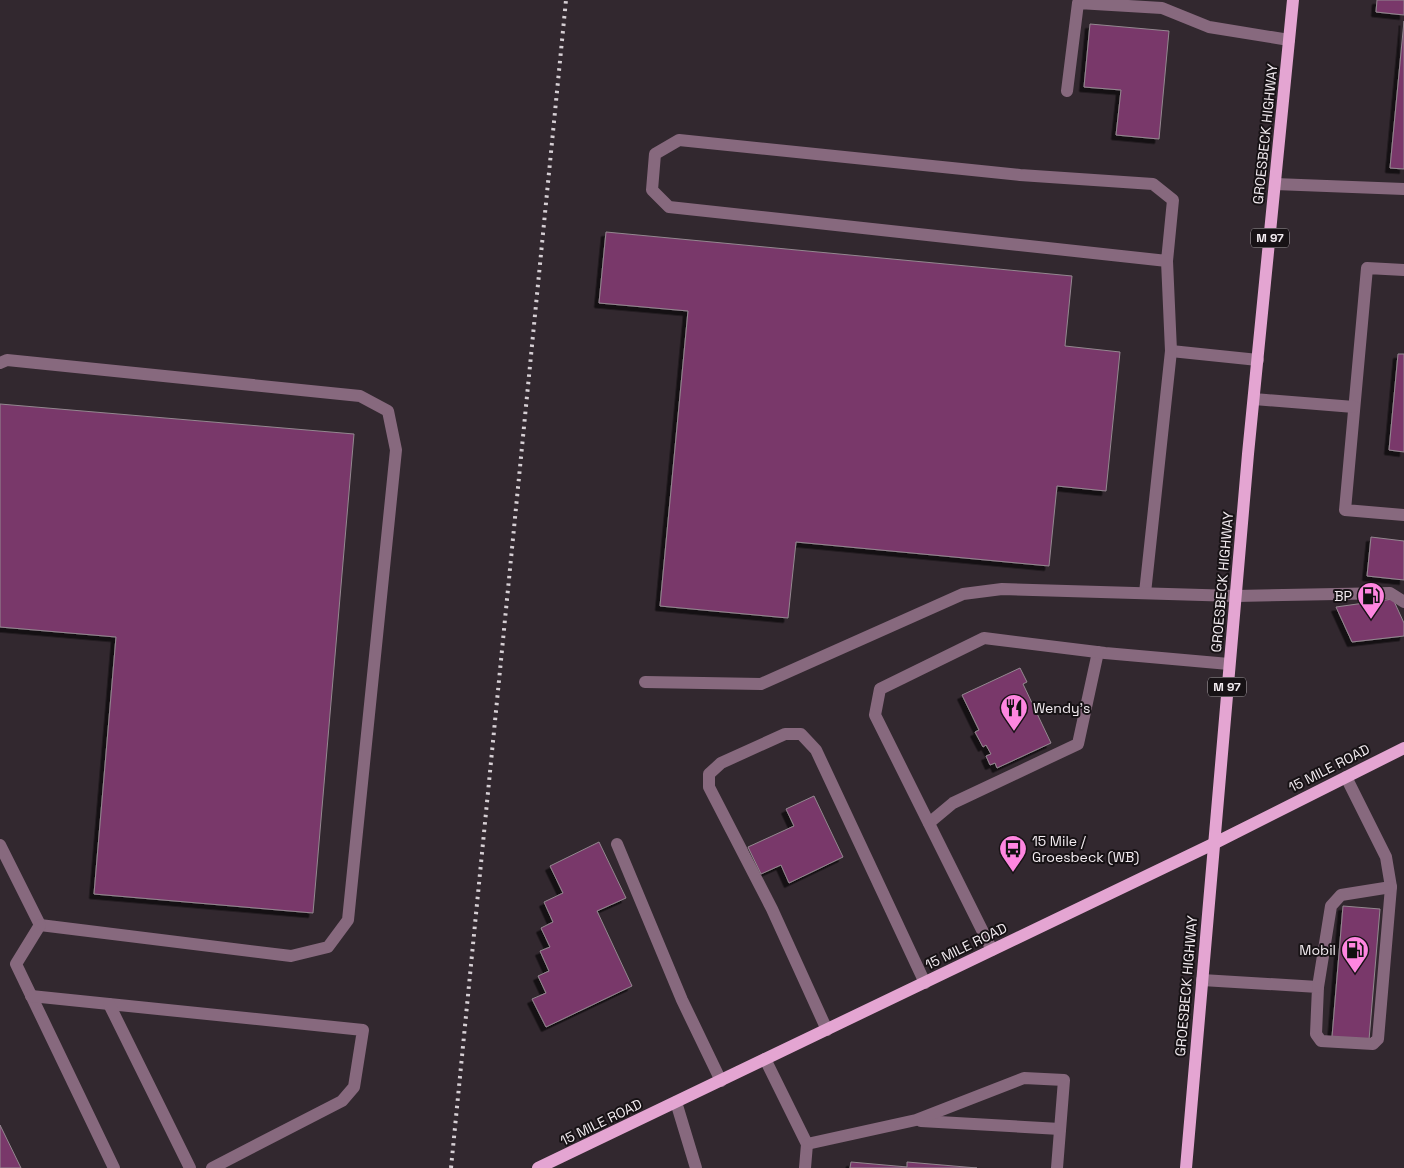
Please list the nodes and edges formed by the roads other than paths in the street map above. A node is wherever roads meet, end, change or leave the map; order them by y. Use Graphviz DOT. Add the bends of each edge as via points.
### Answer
graph roads {
  1 [pos="1293,0"];
  2 [pos="1289,40"];
  3 [pos="1067,91"];
  4 [pos="1275,184"];
  5 [pos="1404,189"];
  6 [pos="1167,261"];
  7 [pos="1404,270"];
  8 [pos="1171,351"];
  9 [pos="1258,360"];
  10 [pos="0,363"];
  11 [pos="1254,399"];
  12 [pos="1354,408"];
  13 [pos="1404,515"];
  14 [pos="1146,593"];
  15 [pos="1236,596"];
  16 [pos="1404,602"];
  17 [pos="1098,652"];
  18 [pos="1230,664"];
  19 [pos="644,682"];
  20 [pos="1404,748"];
  21 [pos="1346,777"];
  22 [pos="929,823"];
  23 [pos="618,844"];
  24 [pos="1213,844"];
  25 [pos="0,845"];
  26 [pos="1391,887"];
  27 [pos="40,925"];
  28 [pos="992,950"];
  29 [pos="1202,980"];
  30 [pos="925,983"];
  31 [pos="1318,987"];
  32 [pos="31,996"];
  33 [pos="109,1004"];
  34 [pos="827,1030"];
  35 [pos="765,1059"];
  36 [pos="721,1081"];
  37 [pos="676,1102"];
  38 [pos="916,1120"];
  39 [pos="1060,1129"];
  40 [pos="807,1144"];
  41 [pos="114,1168"];
  42 [pos="190,1168"];
  43 [pos="212,1168"];
  44 [pos="538,1168"];
  45 [pos="696,1168"];
  46 [pos="805,1168"];
  47 [pos="1057,1168"];
  48 [pos="1186,1168"];
  1 -- 2 [label="main road, GROESBECK HIGHWAY / M 97"];
  2 -- 3 [label="lane" via="1209,27 1162,8 1078,3"];
  2 -- 4 [label="main road, GROESBECK HIGHWAY / M 97"];
  4 -- 5 [label="lane"];
  4 -- 9 [label="main road, GROESBECK HIGHWAY / M 97"];
  6 -- 6 [label="lane" via="1173,200 1153,184 1020,176 680,140 655,154 652,190 669,207"];
  6 -- 8 [label="lane"];
  7 -- 12 [label="lane" via="1367,268"];
  8 -- 9 [label="lane"];
  8 -- 14 [label="lane"];
  9 -- 11 [label="main road, GROESBECK HIGHWAY / M 97"];
  10 -- 27 [label="lane" via="7,360 360,396 388,411 396,450 348,920 328,947 291,956"];
  11 -- 12 [label="lane"];
  11 -- 15 [label="main road, GROESBECK HIGHWAY / M 97"];
  12 -- 13 [label="lane" via="1344,510"];
  14 -- 15 [label="lane"];
  14 -- 19 [label="lane" via="1002,589 963,594 761,684"];
  15 -- 16 [label="lane" via="1390,593"];
  15 -- 18 [label="main road, GROESBECK HIGHWAY / M 97"];
  17 -- 18 [label="lane"];
  17 -- 22 [label="lane" via="1078,744 953,803"];
  17 -- 22 [label="lane" via="984,638 880,689 875,715"];
  18 -- 24 [label="main road, GROESBECK HIGHWAY / M 97"];
  20 -- 21 [label="main road, 15 MILE ROAD"];
  21 -- 24 [label="main road, 15 MILE ROAD"];
  21 -- 26 [label="lane" via="1386,857"];
  22 -- 28 [label="lane"];
  23 -- 36 [label="lane" via="682,1000"];
  24 -- 28 [label="main road, 15 MILE ROAD"];
  24 -- 29 [label="main road, GROESBECK HIGHWAY / M 97"];
  25 -- 27 [label="lane"];
  26 -- 31 [label="lane" via="1341,895 1331,906"];
  26 -- 31 [label="lane" via="1378,1039 1373,1044 1321,1041 1316,1034"];
  27 -- 32 [label="lane" via="16,964"];
  28 -- 30 [label="main road, 15 MILE ROAD"];
  29 -- 31 [label="lane"];
  29 -- 48 [label="main road, GROESBECK HIGHWAY / M 97"];
  30 -- 34 [label="main road, 15 MILE ROAD"];
  30 -- 34 [label="lane" via="816,750 801,734 785,734 721,763 709,774 709,787 772,909"];
  32 -- 33 [label="lane"];
  32 -- 41 [label="lane"];
  33 -- 42 [label="lane"];
  33 -- 43 [label="lane" via="363,1030 354,1087 342,1101"];
  34 -- 35 [label="main road, 15 MILE ROAD"];
  35 -- 36 [label="main road, 15 MILE ROAD"];
  35 -- 40 [label="lane"];
  36 -- 37 [label="main road, 15 MILE ROAD"];
  37 -- 44 [label="main road, 15 MILE ROAD"];
  37 -- 45 [label="lane"];
  38 -- 39 [label="lane"];
  38 -- 39 [label="lane" via="1024,1078 1064,1080"];
  38 -- 40 [label="lane"];
  39 -- 47 [label="lane"];
  40 -- 46 [label="lane"];
}
